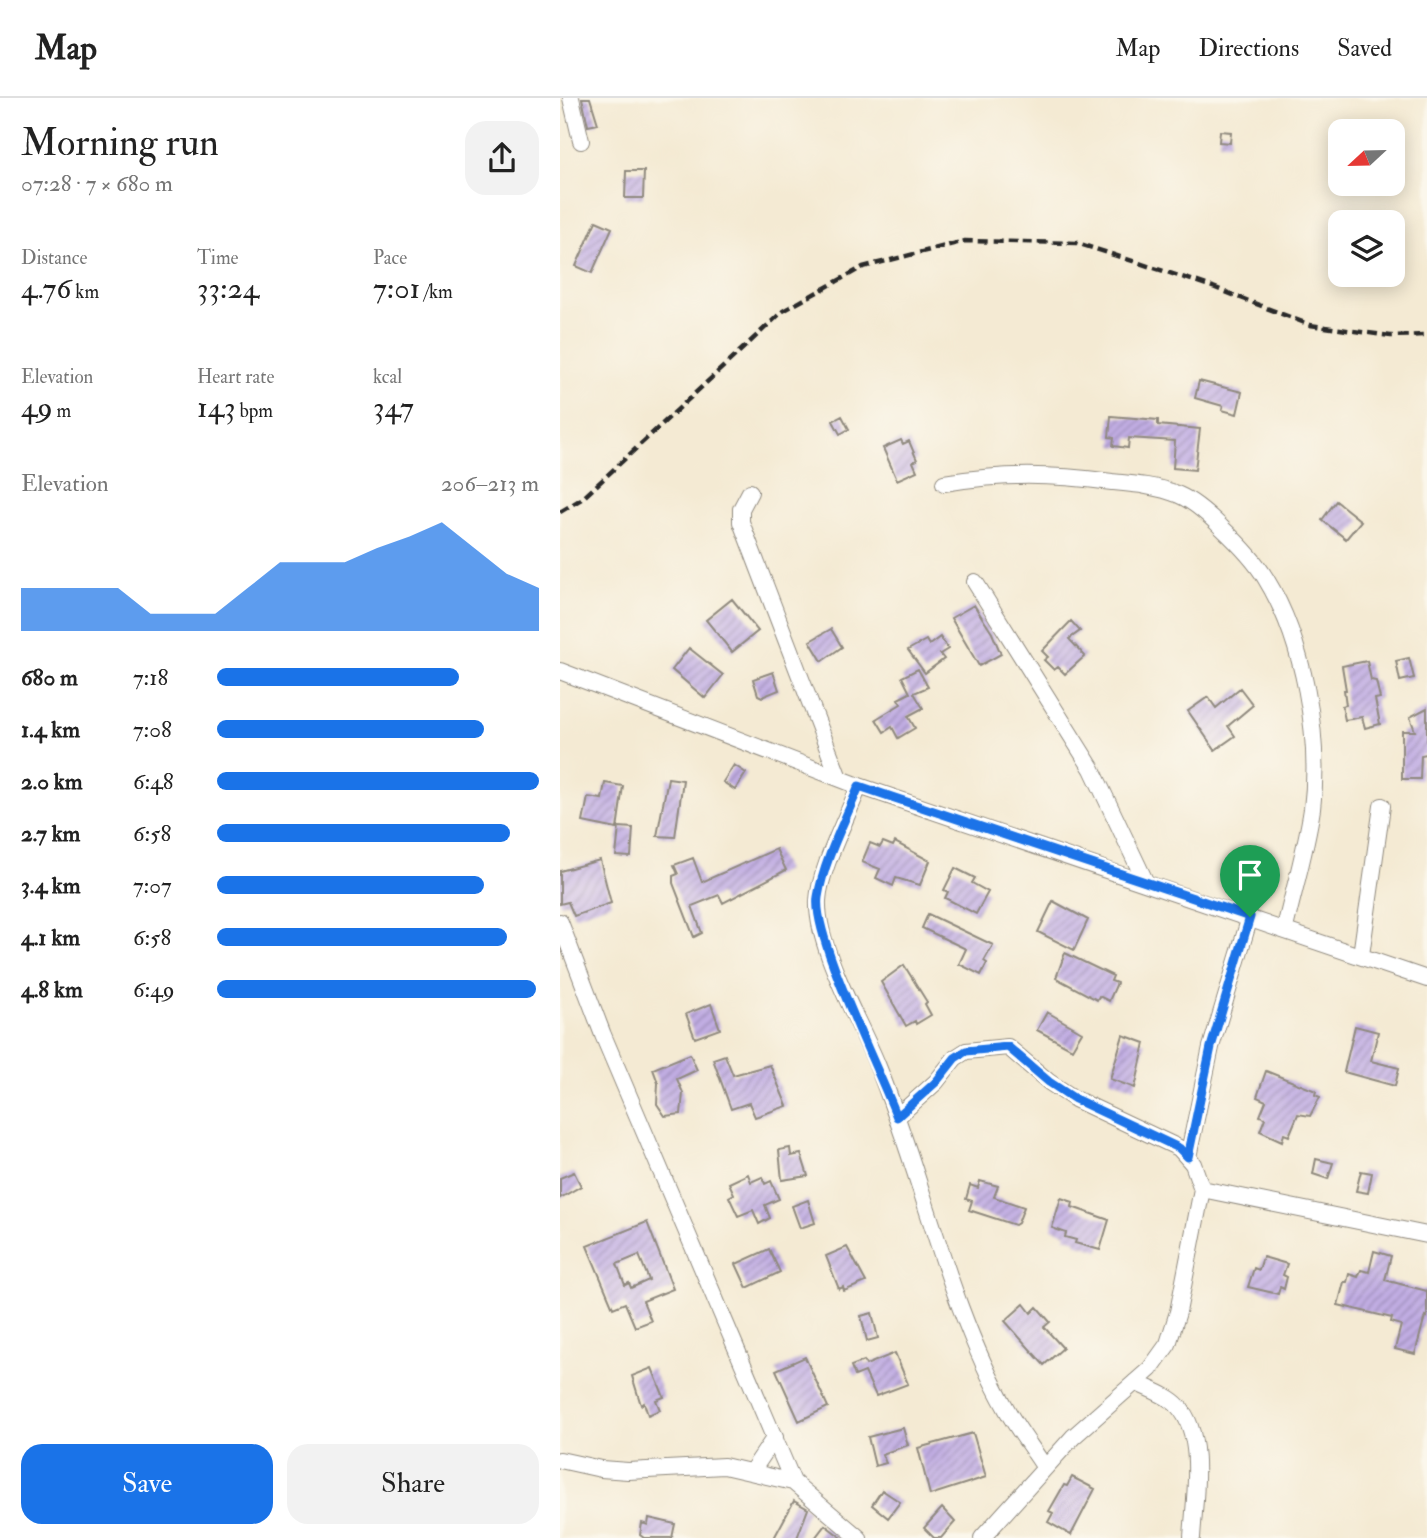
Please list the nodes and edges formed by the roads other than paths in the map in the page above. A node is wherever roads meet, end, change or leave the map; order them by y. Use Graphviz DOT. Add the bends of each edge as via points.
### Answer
graph roads {
  1 [pos="571,98"];
  2 [pos="581,141"];
  3 [pos="944,483"];
  4 [pos="750,492"];
  5 [pos="975,582"];
  6 [pos="560,671"];
  7 [pos="839,778"];
  8 [pos="859,786"];
  9 [pos="1382,806"];
  10 [pos="1146,883"];
  11 [pos="1250,917"];
  12 [pos="560,922"];
  13 [pos="1285,928"];
  14 [pos="1361,955"];
  15 [pos="1427,979"];
  16 [pos="897,1117"];
  17 [pos="1188,1157"];
  18 [pos="1202,1189"];
  19 [pos="1427,1235"];
  20 [pos="1135,1382"];
  21 [pos="775,1437"];
  22 [pos="560,1460"];
  23 [pos="1045,1468"];
  24 [pos="752,1471"];
  25 [pos="793,1482"];
  26 [pos="859,1538"];
  27 [pos="982,1538"];
  28 [pos="1192,1538"];
  1 -- 2 [label="street"];
  3 -- 13 [label="street" via="999,474 1062,475 1180,495 1236,541 1266,579 1290,628 1302,667 1313,772 1312,808"];
  4 -- 7 [label="street" via="741,509 741,522"];
  5 -- 10 [label="street" via="1092,769"];
  6 -- 7 [label="street"];
  7 -- 8 [label="street"];
  8 -- 10 [label="street"];
  8 -- 16 [label="street" via="822,880 819,921"];
  9 -- 14 [label="street"];
  10 -- 11 [label="street"];
  11 -- 13 [label="street"];
  11 -- 17 [label="street" via="1211,1047"];
  12 -- 21 [label="street" via="603,1035"];
  13 -- 14 [label="street"];
  14 -- 15 [label="street"];
  16 -- 17 [label="street" via="966,1051 1008,1047 1075,1099 1179,1148"];
  16 -- 23 [label="street" via="987,1367 1008,1411"];
  17 -- 18 [label="street"];
  18 -- 19 [label="street"];
  18 -- 20 [label="street" via="1168,1344"];
  20 -- 23 [label="street"];
  20 -- 28 [label="street" via="1178,1405 1187,1421 1197,1461"];
  21 -- 24 [label="street"];
  21 -- 25 [label="street"];
  22 -- 24 [label="street" via="628,1471 724,1466"];
  23 -- 27 [label="street"];
  24 -- 25 [label="street"];
  25 -- 26 [label="street"];
}
